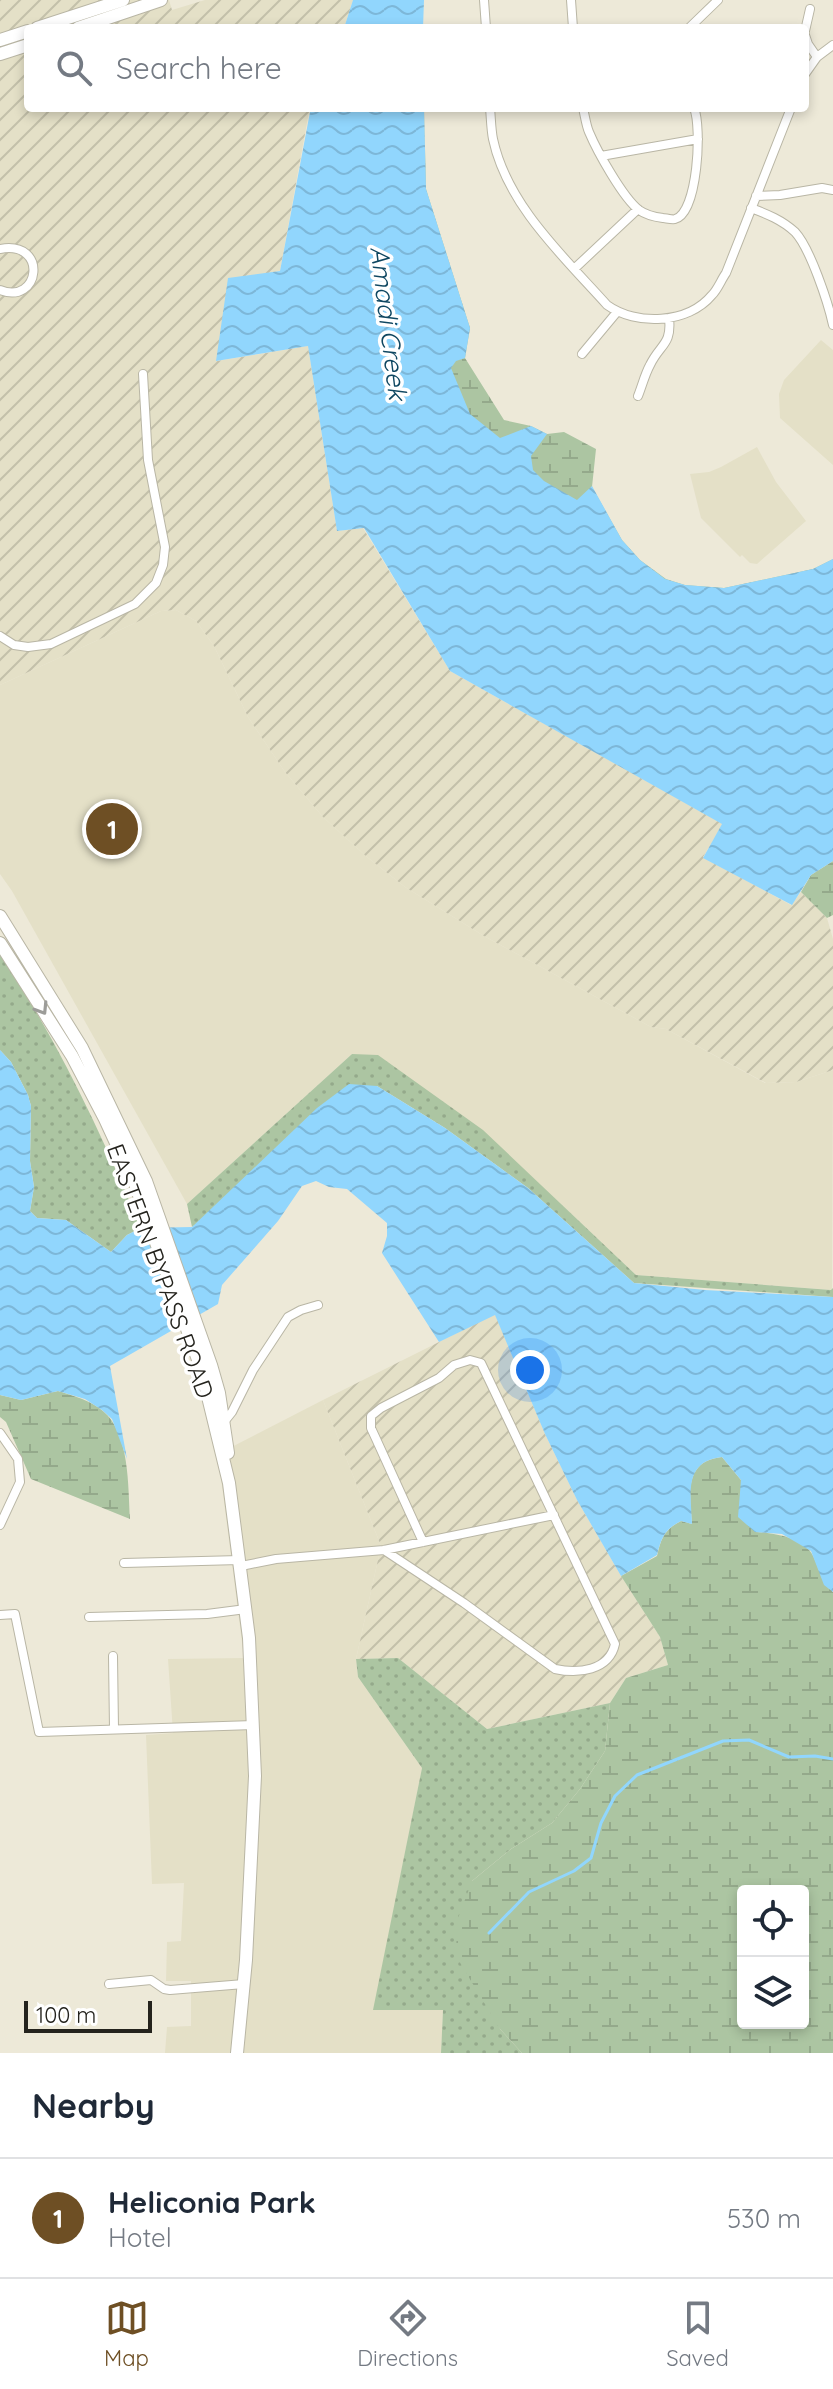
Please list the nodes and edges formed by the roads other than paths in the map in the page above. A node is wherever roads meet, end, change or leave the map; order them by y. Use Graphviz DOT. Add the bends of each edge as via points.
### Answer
graph roads {
  1 [pos="123,0"];
  2 [pos="161,0"];
  3 [pos="484,0"];
  4 [pos="571,0"];
  5 [pos="718,0"];
  6 [pos="810,9"];
  7 [pos="49,24"];
  8 [pos="90,24"];
  9 [pos="486,24"];
  10 [pos="573,24"];
  11 [pos="693,24"];
  12 [pos="807,24"];
  13 [pos="24,32"];
  14 [pos="0,40"];
  15 [pos="809,45"];
  16 [pos="833,45"];
  17 [pos="24,46"];
  18 [pos="0,54"];
  19 [pos="817,57"];
  20 [pos="809,68"];
  21 [pos="490,112"];
  22 [pos="584,112"];
  23 [pos="695,112"];
  24 [pos="789,112"];
  25 [pos="698,139"];
  26 [pos="601,156"];
  27 [pos="833,190"];
  28 [pos="756,196"];
  29 [pos="751,208"];
  30 [pos="638,209"];
  31 [pos="0,250"];
  32 [pos="574,269"];
  33 [pos="0,290"];
  34 [pos="617,312"];
  35 [pos="669,318"];
  36 [pos="833,325"];
  37 [pos="582,354"];
  38 [pos="143,374"];
  39 [pos="638,396"];
  40 [pos="0,636"];
  41 [pos="0,916"];
  42 [pos="0,943"];
  43 [pos="141,1182"];
  44 [pos="318,1305"];
  45 [pos="206,1366"];
  46 [pos="224,1422"];
  47 [pos="0,1433"];
  48 [pos="229,1483"];
  49 [pos="554,1515"];
  50 [pos="0,1525"];
  51 [pos="423,1542"];
  52 [pos="384,1550"];
  53 [pos="124,1563"];
  54 [pos="241,1563"];
  55 [pos="246,1609"];
  56 [pos="0,1615"];
  57 [pos="89,1617"];
  58 [pos="113,1656"];
  59 [pos="254,1725"];
  60 [pos="114,1729"];
  61 [pos="109,1984"];
  62 [pos="244,1984"];
  63 [pos="237,2053"];
  1 -- 7 [label="main road"];
  2 -- 8 [label="main road"];
  3 -- 9 [label="street"];
  4 -- 10 [label="street"];
  5 -- 11 [label="street"];
  6 -- 12 [label="street"];
  13 -- 14 [label="main road"];
  15 -- 19 [label="street"];
  16 -- 19 [label="street"];
  17 -- 18 [label="main road"];
  19 -- 20 [label="street"];
  21 -- 32 [label="street" via="507,177 542,236"];
  22 -- 26 [label="street"];
  23 -- 25 [label="street"];
  24 -- 28 [label="street"];
  25 -- 26 [label="street"];
  25 -- 30 [label="street" via="696,173 681,215 670,219"];
  26 -- 30 [label="street"];
  27 -- 28 [label="street"];
  28 -- 29 [label="street"];
  29 -- 35 [label="street" via="712,295"];
  29 -- 36 [label="street" via="777,218 799,237"];
  30 -- 32 [label="street"];
  31 -- 33 [label="street" via="23,250 34,268 26,287 12,293"];
  32 -- 34 [label="street"];
  34 -- 35 [label="street"];
  34 -- 37 [label="street"];
  35 -- 39 [label="street" via="671,333 650,362"];
  38 -- 40 [label="street" via="148,460 165,547 156,583 135,604 51,644 14,645"];
  41 -- 43 [label="main road, EASTERN BYPASS ROAD" via="82,1048"];
  42 -- 43 [label="main road, EASTERN BYPASS ROAD, one-way" via="72,1056"];
  43 -- 45 [label="main road, EASTERN BYPASS ROAD"];
  44 -- 46 [label="street" via="288,1317"];
  45 -- 46 [label="main road, EASTERN BYPASS ROAD"];
  45 -- 48 [label="main road, EASTERN BYPASS ROAD"];
  46 -- 48 [label="main road, EASTERN BYPASS ROAD"];
  47 -- 50 [label="street" via="18,1459 20,1482"];
  48 -- 54 [label="main road, EASTERN BYPASS ROAD"];
  49 -- 51 [label="street"];
  49 -- 51 [label="street" via="481,1363 470,1360 371,1416 371,1428"];
  49 -- 52 [label="street" via="615,1644 604,1663 585,1671 555,1669"];
  51 -- 52 [label="street"];
  52 -- 54 [label="street"];
  53 -- 54 [label="street"];
  54 -- 55 [label="main road, EASTERN BYPASS ROAD"];
  55 -- 57 [label="street"];
  55 -- 59 [label="main road, EASTERN BYPASS ROAD"];
  56 -- 60 [label="street" via="15,1614 39,1732"];
  58 -- 60 [label="street"];
  59 -- 60 [label="street"];
  59 -- 62 [label="main road, EASTERN BYPASS ROAD"];
  61 -- 62 [label="street" via="151,1980 170,1990"];
  62 -- 63 [label="main road, EASTERN BYPASS ROAD"];
}
